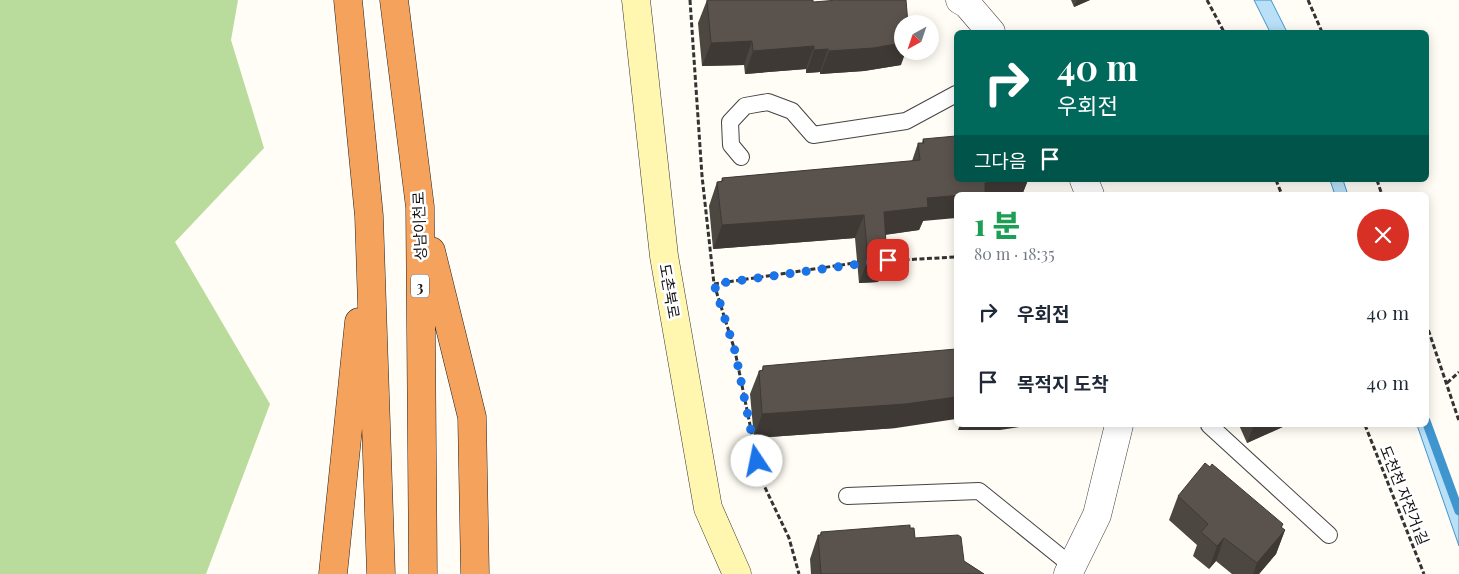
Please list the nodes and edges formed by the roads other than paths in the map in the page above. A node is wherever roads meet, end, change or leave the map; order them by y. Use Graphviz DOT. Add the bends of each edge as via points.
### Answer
graph roads {
  1 [pos="348,0"];
  2 [pos="394,0"];
  3 [pos="636,0"];
  4 [pos="960,0"];
  5 [pos="989,30"];
  6 [pos="954,95"];
  7 [pos="741,157"];
  8 [pos="420,207"];
  9 [pos="369,216"];
  10 [pos="1119,427"];
  11 [pos="1211,427"];
  12 [pos="847,496"];
  13 [pos="1329,535"];
  14 [pos="1070,570"];
  15 [pos="333,574"];
  16 [pos="381,574"];
  17 [pos="423,574"];
  18 [pos="476,574"];
  19 [pos="736,574"];
  1 -- 9 [label="highway"];
  2 -- 8 [label="highway, 성남이천로 / 3"];
  3 -- 19 [label="street, 도촌북로" via="664,256 708,508"];
  4 -- 5 [label="street" via="968,4"];
  6 -- 7 [label="lane" via="906,121 813,135 792,111 768,102 745,106 730,122 732,145"];
  8 -- 17 [label="highway, 성남이천로 / 3"];
  8 -- 18 [label="highway" via="472,417"];
  9 -- 15 [label="highway"];
  9 -- 16 [label="highway"];
  10 -- 14 [label="street" via="1097,515"];
  11 -- 13 [label="lane"];
  12 -- 14 [label="lane" via="979,491"];
}
